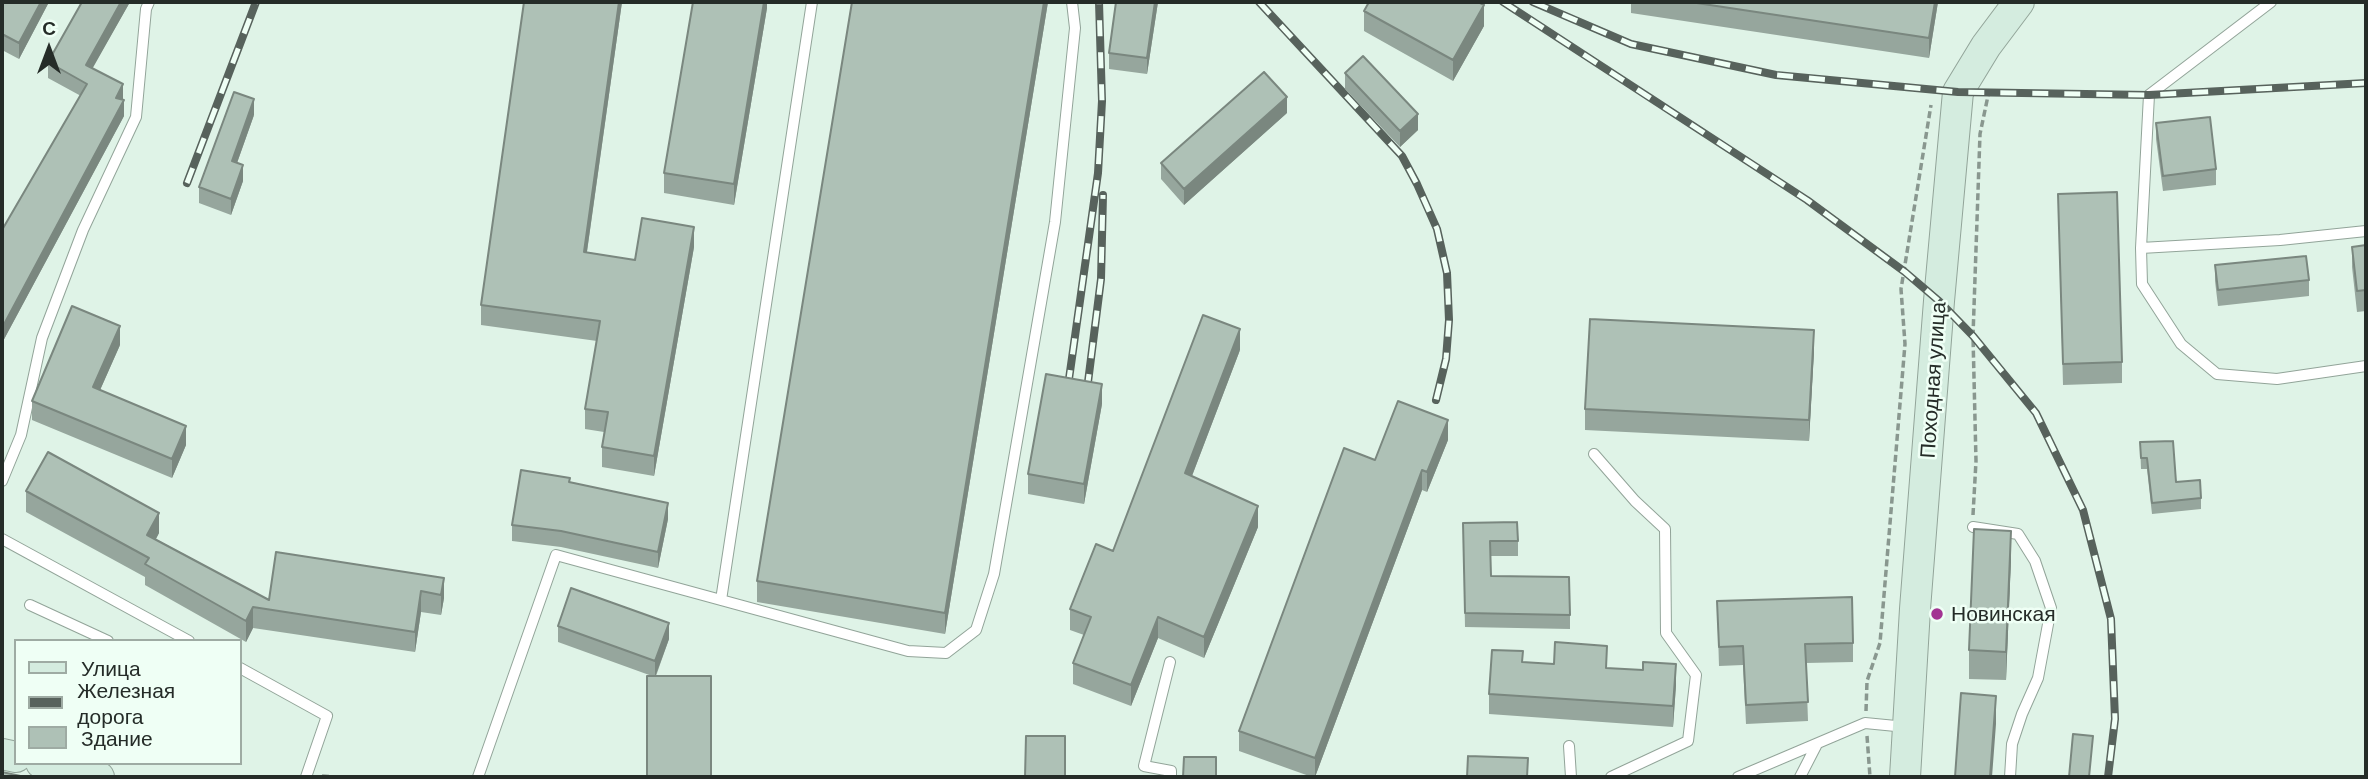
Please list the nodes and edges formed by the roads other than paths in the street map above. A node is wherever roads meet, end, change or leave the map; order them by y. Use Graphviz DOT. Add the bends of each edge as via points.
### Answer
graph roads {
  1 [pos="149,2"];
  2 [pos="812,2"];
  3 [pos="1072,2"];
  4 [pos="2019,2"];
  5 [pos="2271,2"];
  6 [pos="2366,231"];
  7 [pos="2141,248"];
  8 [pos="2366,366"];
  9 [pos="1594,454"];
  10 [pos="2,481"];
  11 [pos="1973,527"];
  12 [pos="2,539"];
  13 [pos="721,600"];
  14 [pos="30,605"];
  15 [pos="104,639"];
  16 [pos="185,639"];
  17 [pos="1170,662"];
  18 [pos="242,669"];
  19 [pos="1908,728"];
  20 [pos="1816,744"];
  21 [pos="1569,746"];
  22 [pos="49,765"];
  23 [pos="99,777"];
  24 [pos="306,777"];
  25 [pos="478,777"];
  26 [pos="1171,777"];
  27 [pos="1571,777"];
  28 [pos="1611,777"];
  29 [pos="1738,777"];
  30 [pos="1800,777"];
  31 [pos="1905,777"];
  32 [pos="2010,777"];
  1 -- 10 [label="lane" via="135,117 83,230 42,338 21,435"];
  2 -- 13 [label="lane"];
  3 -- 13 [label="lane" via="1075,28 1055,222 994,574 976,630 946,653 908,650"];
  4 -- 19 [label="main road, Походная улица" via="1958,92"];
  5 -- 7 [label="lane" via="2149,95"];
  6 -- 7 [label="lane"];
  7 -- 8 [label="lane" via="2142,284 2181,344 2217,374 2277,379"];
  9 -- 28 [label="lane" via="1665,529 1666,633 1696,675 1688,741"];
  11 -- 32 [label="lane" via="2018,534 2035,561 2051,608 2038,678 2012,744"];
  12 -- 16 [label="lane"];
  13 -- 25 [label="lane" via="556,555"];
  14 -- 15 [label="lane"];
  17 -- 26 [label="lane" via="1143,766 1171,771"];
  18 -- 24 [label="lane" via="327,716"];
  19 -- 20 [label="lane" via="1865,723"];
  19 -- 31 [label="main road, Походная улица"];
  20 -- 29 [label="lane"];
  20 -- 30 [label="lane"];
  21 -- 27 [label="lane"];
  22 -- 23 [label="main road"];
}
